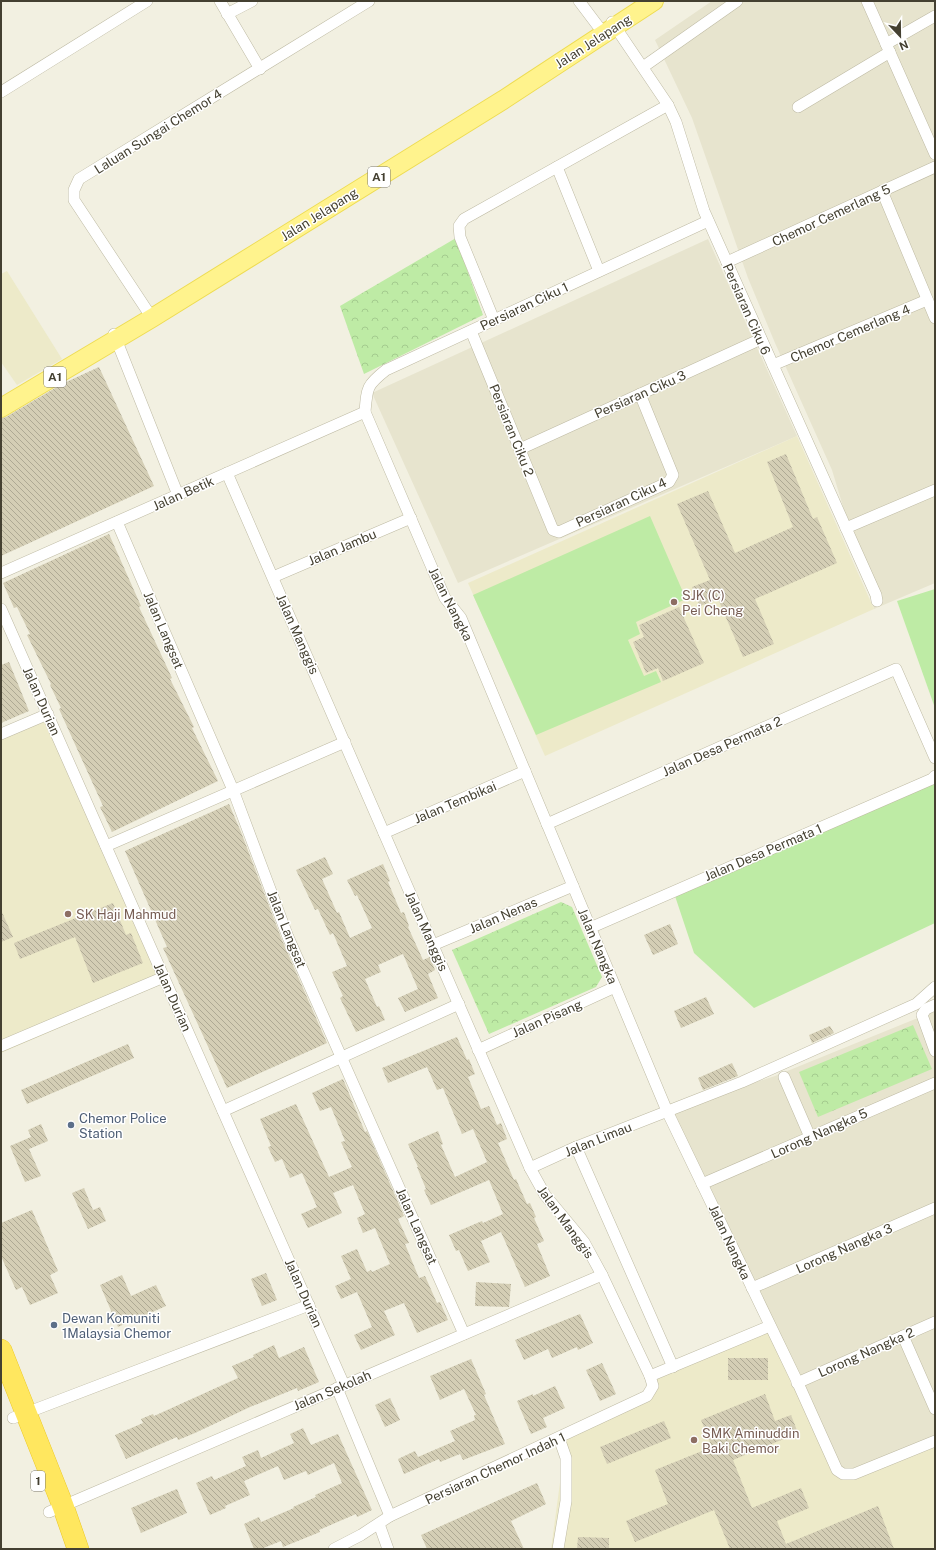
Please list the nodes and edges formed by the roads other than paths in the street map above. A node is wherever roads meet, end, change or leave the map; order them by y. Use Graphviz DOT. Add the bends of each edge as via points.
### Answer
graph roads {
  1 [pos="147,1"];
  2 [pos="220,1"];
  3 [pos="252,1"];
  4 [pos="369,1"];
  5 [pos="579,1"];
  6 [pos="641,1"];
  7 [pos="654,1"];
  8 [pos="737,1"];
  9 [pos="867,1"];
  10 [pos="356,4"];
  11 [pos="227,14"];
  12 [pos="935,16"];
  13 [pos="608,28"];
  14 [pos="888,48"];
  15 [pos="643,67"];
  16 [pos="260,69"];
  17 [pos="1,92"];
  18 [pos="668,105"];
  19 [pos="798,107"];
  20 [pos="935,154"];
  21 [pos="557,167"];
  22 [pos="935,167"];
  23 [pos="882,191"];
  24 [pos="708,221"];
  25 [pos="727,262"];
  26 [pos="599,272"];
  27 [pos="927,300"];
  28 [pos="150,315"];
  29 [pos="935,318"];
  30 [pos="494,320"];
  31 [pos="471,331"];
  32 [pos="115,336"];
  33 [pos="761,339"];
  34 [pos="773,365"];
  35 [pos="640,394"];
  36 [pos="1,400"];
  37 [pos="1,408"];
  38 [pos="365,412"];
  39 [pos="520,449"];
  40 [pos="227,473"];
  41 [pos="935,490"];
  42 [pos="178,495"];
  43 [pos="411,518"];
  44 [pos="117,522"];
  45 [pos="846,528"];
  46 [pos="553,530"];
  47 [pos="1,574"];
  48 [pos="273,577"];
  49 [pos="877,601"];
  50 [pos="1,609"];
  51 [pos="48,714"];
  52 [pos="1,734"];
  53 [pos="344,742"];
  54 [pos="935,758"];
  55 [pos="525,771"];
  56 [pos="935,776"];
  57 [pos="233,790"];
  58 [pos="547,824"];
  59 [pos="384,833"];
  60 [pos="106,846"];
  61 [pos="573,886"];
  62 [pos="590,928"];
  63 [pos="433,945"];
  64 [pos="164,977"];
  65 [pos="616,987"];
  66 [pos="935,988"];
  67 [pos="459,1004"];
  68 [pos="935,1005"];
  69 [pos="1,1046"];
  70 [pos="478,1050"];
  71 [pos="935,1051"];
  72 [pos="342,1058"];
  73 [pos="784,1077"];
  74 [pos="935,1083"];
  75 [pos="667,1110"];
  76 [pos="223,1111"];
  77 [pos="810,1137"];
  78 [pos="576,1147"];
  79 [pos="530,1168"];
  80 [pos="702,1184"];
  81 [pos="935,1208"];
  82 [pos="602,1275"];
  83 [pos="752,1288"];
  84 [pos="309,1305"];
  85 [pos="935,1322"];
  86 [pos="770,1326"];
  87 [pos="464,1334"];
  88 [pos="903,1336"];
  89 [pos="1,1350"];
  90 [pos="673,1366"];
  91 [pos="652,1381"];
  92 [pos="797,1383"];
  93 [pos="340,1387"];
  94 [pos="1,1388"];
  95 [pos="935,1409"];
  96 [pos="19,1416"];
  97 [pos="559,1438"];
  98 [pos="935,1441"];
  99 [pos="56,1509"];
  100 [pos="390,1516"];
  101 [pos="379,1524"];
  102 [pos="63,1549"];
  103 [pos="78,1549"];
  104 [pos="334,1549"];
  105 [pos="388,1549"];
  106 [pos="558,1549"];
  1 -- 17 [label="street"];
  2 -- 11 [label="street"];
  3 -- 11 [label="street"];
  4 -- 10 [label="street, Laluan Sungai Chemor 4"];
  5 -- 13 [label="street, Persiaran Ciku 6"];
  6 -- 13 [label="main road, Jalan Jelapang / A1"];
  7 -- 13 [label="main road, Jalan Jelapang / A1"];
  8 -- 15 [label="street"];
  9 -- 14 [label="street"];
  10 -- 16 [label="street, Laluan Sungai Chemor 4"];
  11 -- 16 [label="street"];
  12 -- 14 [label="street"];
  13 -- 15 [label="street, Persiaran Ciku 6"];
  13 -- 28 [label="main road, Jalan Jelapang / A1"];
  14 -- 19 [label="street"];
  14 -- 20 [label="street"];
  15 -- 18 [label="street, Persiaran Ciku 6"];
  16 -- 28 [label="street, Laluan Sungai Chemor 4" via="80,179 74,190 74,200"];
  18 -- 21 [label="street"];
  18 -- 24 [label="street, Persiaran Ciku 6" via="676,122"];
  21 -- 26 [label="street"];
  21 -- 30 [label="street" via="464,219 459,226 460,237"];
  22 -- 23 [label="street, Chemor Cemerlang 5"];
  23 -- 25 [label="street, Chemor Cemerlang 5"];
  23 -- 27 [label="street"];
  24 -- 25 [label="street, Persiaran Ciku 6"];
  24 -- 26 [label="street, Persiaran Ciku 1"];
  25 -- 33 [label="street, Persiaran Ciku 6"];
  26 -- 30 [label="street, Persiaran Ciku 1"];
  27 -- 29 [label="street"];
  27 -- 34 [label="street, Chemor Cemerlang 4"];
  28 -- 32 [label="main road, Jalan Jelapang / A1"];
  30 -- 31 [label="street, Persiaran Ciku 1"];
  31 -- 38 [label="street, Persiaran Ciku 1" via="386,370 366,391"];
  31 -- 39 [label="street, Persiaran Ciku 2"];
  32 -- 36 [label="main road, Jalan Jelapang / A1"];
  32 -- 37 [label="main road, Jalan Jelapang / A1"];
  32 -- 42 [label="street"];
  33 -- 34 [label="street, Persiaran Ciku 6"];
  33 -- 35 [label="street, Persiaran Ciku 3"];
  34 -- 45 [label="street, Persiaran Ciku 6"];
  35 -- 39 [label="street, Persiaran Ciku 3"];
  35 -- 46 [label="street, Persiaran Ciku 4" via="673,475 669,482 559,532"];
  38 -- 40 [label="street, Jalan Betik"];
  38 -- 43 [label="street, Jalan Nangka"];
  39 -- 46 [label="street, Persiaran Ciku 2"];
  40 -- 42 [label="street, Jalan Betik"];
  40 -- 48 [label="street, Jalan Manggis"];
  41 -- 45 [label="street"];
  42 -- 44 [label="street, Jalan Betik"];
  43 -- 48 [label="street, Jalan Jambu"];
  43 -- 55 [label="street, Jalan Nangka" via="446,598 461,618"];
  44 -- 47 [label="street, Jalan Betik"];
  44 -- 57 [label="street, Jalan Langsat"];
  45 -- 49 [label="street, Persiaran Ciku 6"];
  48 -- 53 [label="street, Jalan Manggis"];
  50 -- 51 [label="street, Jalan Durian"];
  51 -- 52 [label="street"];
  51 -- 60 [label="street, Jalan Durian"];
  53 -- 57 [label="street"];
  53 -- 59 [label="street, Jalan Manggis"];
  54 -- 58 [label="street, Jalan Desa Permata 2" via="896,669"];
  55 -- 58 [label="street, Jalan Nangka"];
  55 -- 59 [label="street, Jalan Tembikai"];
  56 -- 62 [label="street, Jalan Desa Permata 1"];
  57 -- 60 [label="street"];
  57 -- 72 [label="street, Jalan Langsat" via="288,937"];
  58 -- 61 [label="street, Jalan Nangka"];
  59 -- 63 [label="street, Jalan Manggis"];
  60 -- 64 [label="street, Jalan Durian"];
  61 -- 62 [label="street, Jalan Nangka"];
  61 -- 63 [label="street, Jalan Nenas"];
  62 -- 65 [label="street, Jalan Nangka"];
  63 -- 67 [label="street, Jalan Manggis"];
  64 -- 69 [label="street"];
  64 -- 76 [label="street, Jalan Durian"];
  65 -- 70 [label="street, Jalan Pisang"];
  65 -- 75 [label="street, Jalan Nangka"];
  66 -- 75 [label="street, Jalan Limau" via="916,1004 742,1082"];
  67 -- 70 [label="street, Jalan Manggis"];
  67 -- 72 [label="street"];
  68 -- 71 [label="street" via="926,1009 922,1015"];
  70 -- 79 [label="street, Jalan Manggis"];
  72 -- 76 [label="street"];
  72 -- 87 [label="street, Jalan Langsat"];
  73 -- 77 [label="street"];
  74 -- 77 [label="street, Lorong Nangka 5"];
  75 -- 78 [label="street, Jalan Limau"];
  75 -- 80 [label="street, Jalan Nangka"];
  76 -- 84 [label="street, Jalan Durian"];
  77 -- 80 [label="street, Lorong Nangka 5"];
  78 -- 79 [label="street, Jalan Limau"];
  78 -- 90 [label="street"];
  79 -- 82 [label="street, Jalan Manggis" via="545,1195 584,1242"];
  80 -- 83 [label="street, Jalan Nangka"];
  81 -- 83 [label="street, Lorong Nangka 3"];
  82 -- 87 [label="street, Jalan Sekolah"];
  82 -- 91 [label="street, Jalan Manggis"];
  83 -- 86 [label="street, Jalan Nangka"];
  84 -- 93 [label="street, Jalan Durian"];
  84 -- 96 [label="street"];
  85 -- 88 [label="street, Lorong Nangka 2"];
  86 -- 90 [label="street"];
  86 -- 92 [label="street, Jalan Nangka"];
  87 -- 93 [label="street, Jalan Sekolah"];
  88 -- 92 [label="street, Lorong Nangka 2"];
  88 -- 95 [label="street"];
  89 -- 96 [label="highway, 1"];
  90 -- 91 [label="street"];
  91 -- 97 [label="street, Persiaran Chemor Indah 1" via="647,1396"];
  92 -- 98 [label="street, Jalan Nangka" via="837,1470 843,1474 854,1474"];
  93 -- 99 [label="street, Jalan Sekolah"];
  93 -- 100 [label="street, Jalan Durian"];
  94 -- 96 [label="highway, 1"];
  96 -- 99 [label="highway, 1"];
  97 -- 100 [label="street, Persiaran Chemor Indah 1"];
  97 -- 106 [label="street" via="566,1458 566,1501"];
  99 -- 102 [label="highway, 1"];
  99 -- 103 [label="highway, 1"];
  100 -- 101 [label="street, Persiaran Chemor Indah 1"];
  101 -- 104 [label="street, Persiaran Chemor Indah 1"];
  101 -- 105 [label="street"];
}
